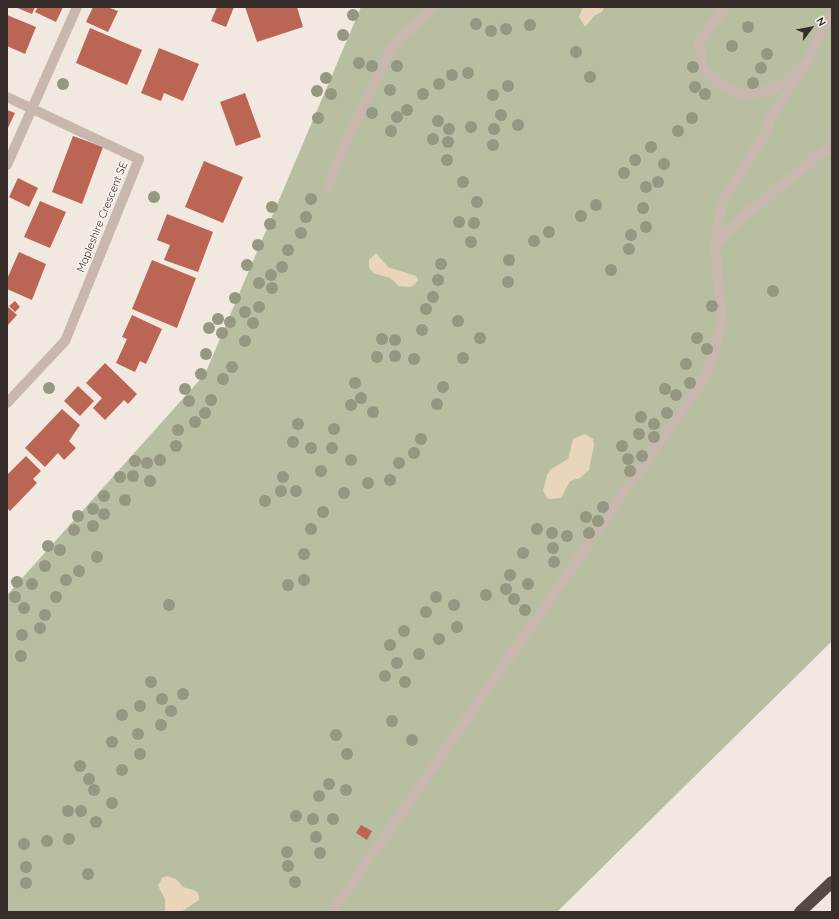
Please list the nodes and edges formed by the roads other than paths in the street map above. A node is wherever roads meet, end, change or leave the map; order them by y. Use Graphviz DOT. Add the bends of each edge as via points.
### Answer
graph roads {
  1 [pos="77,7"];
  2 [pos="433,7"];
  3 [pos="725,7"];
  4 [pos="832,15"];
  5 [pos="807,62"];
  6 [pos="7,97"];
  7 [pos="31,109"];
  8 [pos="832,145"];
  9 [pos="7,164"];
  10 [pos="328,187"];
  11 [pos="715,246"];
  12 [pos="7,403"];
  13 [pos="832,882"];
  14 [pos="332,912"];
  15 [pos="800,912"];
  1 -- 7 [label="street"];
  2 -- 10 [label="street" via="390,51 344,145"];
  3 -- 5 [label="street" via="699,42 703,69 724,86 744,95 767,91 785,82"];
  4 -- 5 [label="street"];
  5 -- 11 [label="street" via="771,117 766,133 722,201"];
  6 -- 7 [label="street, Mapleshire Crescent SE"];
  7 -- 9 [label="street"];
  7 -- 12 [label="street, Mapleshire Crescent SE" via="139,159 65,342"];
  8 -- 11 [label="street" via="739,220"];
  11 -- 14 [label="street" via="722,323 706,375"];
  13 -- 15 [label="highway"];
}
